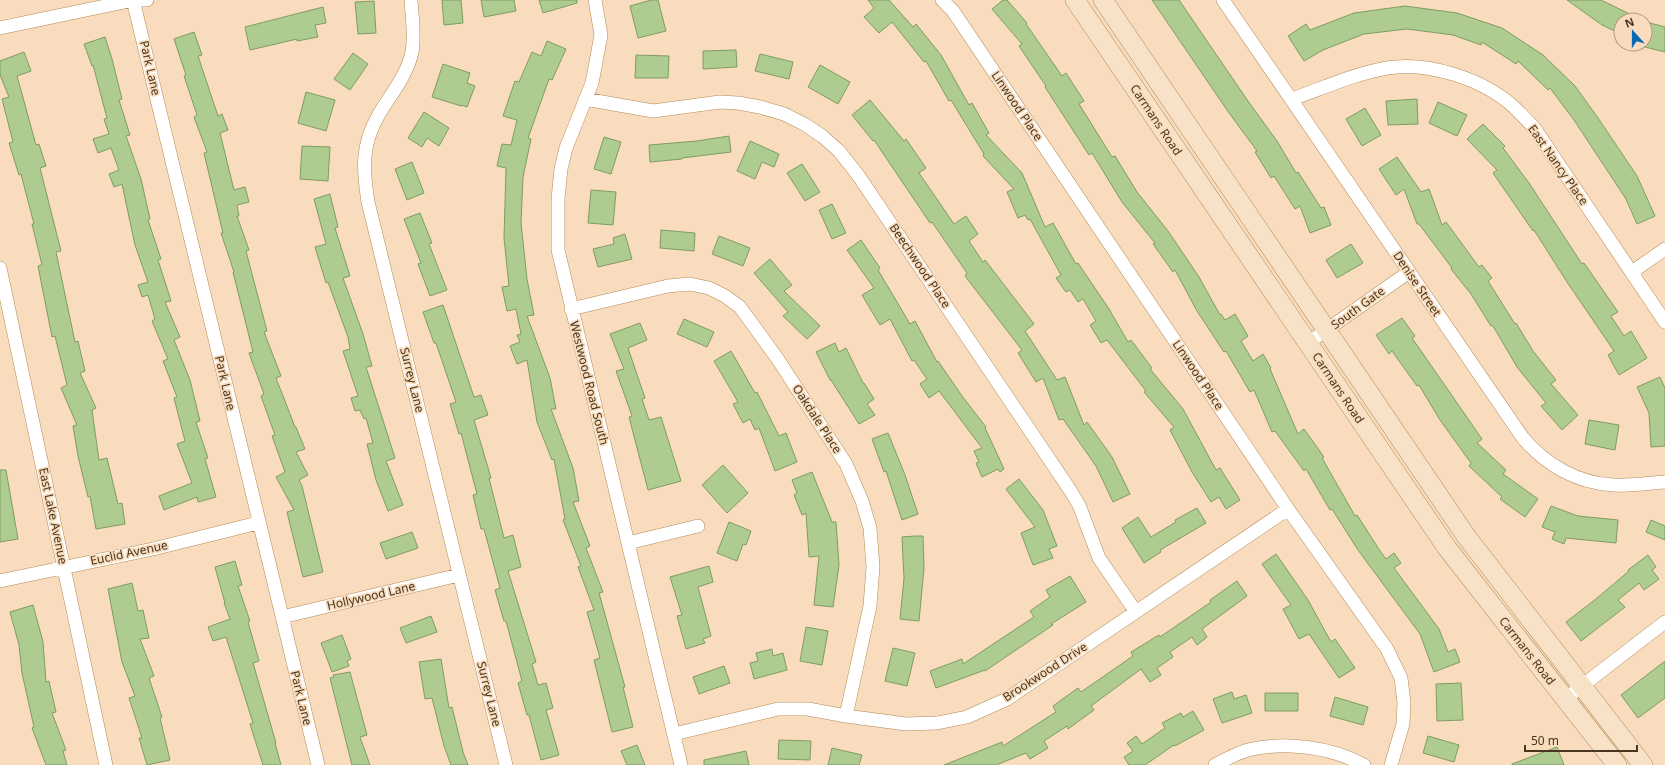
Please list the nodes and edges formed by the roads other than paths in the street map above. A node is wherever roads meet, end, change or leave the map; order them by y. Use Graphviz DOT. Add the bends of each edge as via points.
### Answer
graph roads {
  1 [pos="134,0"];
  2 [pos="147,0"];
  3 [pos="411,0"];
  4 [pos="595,0"];
  5 [pos="942,0"];
  6 [pos="1075,0"];
  7 [pos="1103,0"];
  8 [pos="1223,0"];
  9 [pos="0,28"];
  10 [pos="585,99"];
  11 [pos="1292,99"];
  12 [pos="1665,249"];
  13 [pos="0,268"];
  14 [pos="1409,272"];
  15 [pos="1632,272"];
  16 [pos="571,309"];
  17 [pos="1665,322"];
  18 [pos="1327,331"];
  19 [pos="1308,344"];
  20 [pos="1665,482"];
  21 [pos="1288,509"];
  22 [pos="258,523"];
  23 [pos="698,526"];
  24 [pos="628,543"];
  25 [pos="64,568"];
  26 [pos="459,575"];
  27 [pos="0,581"];
  28 [pos="1136,612"];
  29 [pos="282,617"];
  30 [pos="1665,622"];
  31 [pos="1582,686"];
  32 [pos="1565,699"];
  33 [pos="846,716"];
  34 [pos="674,734"];
  35 [pos="1639,764"];
  36 [pos="106,765"];
  37 [pos="318,765"];
  38 [pos="506,765"];
  39 [pos="681,765"];
  40 [pos="1215,765"];
  41 [pos="1364,765"];
  42 [pos="1391,765"];
  43 [pos="1617,765"];
  1 -- 2 [label="street"];
  1 -- 9 [label="street"];
  1 -- 22 [label="street, Park Lane"];
  3 -- 26 [label="street, Surrey Lane" via="412,52 400,83 371,130 365,150 364,174 370,209"];
  4 -- 10 [label="street, Westwood Road South" via="601,35 592,83"];
  5 -- 21 [label="street, Linwood Place" via="953,11"];
  6 -- 19 [label="street, Carmans Road"];
  7 -- 18 [label="street, Carmans Road"];
  8 -- 11 [label="street, Denise Street"];
  10 -- 16 [label="street, Westwood Road South" via="566,148 558,199 558,250"];
  10 -- 28 [label="street, Beechwood Place" via="653,111 720,102 760,106 804,124 839,151 858,175 1070,490 1079,505 1099,558"];
  11 -- 14 [label="street, Denise Street"];
  11 -- 15 [label="street, East Nancy Place" via="1361,74 1388,68 1435,70 1471,80 1513,106 1535,129"];
  12 -- 15 [label="street"];
  13 -- 25 [label="street, East Lake Avenue"];
  14 -- 18 [label="street, South Gate"];
  14 -- 20 [label="street, Denise Street" via="1523,438 1548,462 1586,481 1613,485"];
  15 -- 17 [label="street, East Nancy Place"];
  16 -- 24 [label="street, Westwood Road South"];
  16 -- 33 [label="street, Oakdale Place" via="668,286 690,284 709,288 740,307 776,358 846,464 870,528 873,567 870,606"];
  18 -- 19 [label="street, South Gate"];
  18 -- 31 [label="street, Carmans Road" via="1466,536"];
  19 -- 32 [label="street, Carmans Road" via="1447,548"];
  21 -- 28 [label="street, Brookwood Drive"];
  21 -- 42 [label="street, Linwood Place" via="1387,649 1401,678 1403,724"];
  22 -- 25 [label="street, Euclid Avenue"];
  22 -- 29 [label="street, Park Lane"];
  23 -- 24 [label="street"];
  24 -- 34 [label="street, Westwood Road South"];
  25 -- 27 [label="street, Euclid Avenue"];
  25 -- 36 [label="street, East Lake Avenue"];
  26 -- 29 [label="street, Hollywood Lane"];
  26 -- 38 [label="street, Surrey Lane"];
  28 -- 33 [label="street, Brookwood Drive" via="1007,699 967,716 937,723 906,724"];
  29 -- 37 [label="street, Park Lane"];
  30 -- 31 [label="street"];
  31 -- 32 [label="street"];
  31 -- 35 [label="street, Carmans Road"];
  32 -- 43 [label="street, Carmans Road"];
  33 -- 34 [label="street, Brookwood Drive" via="808,708 778,709"];
  34 -- 39 [label="street, Westwood Road South"];
  40 -- 41 [label="street" via="1248,750 1273,746 1314,748"];
}
